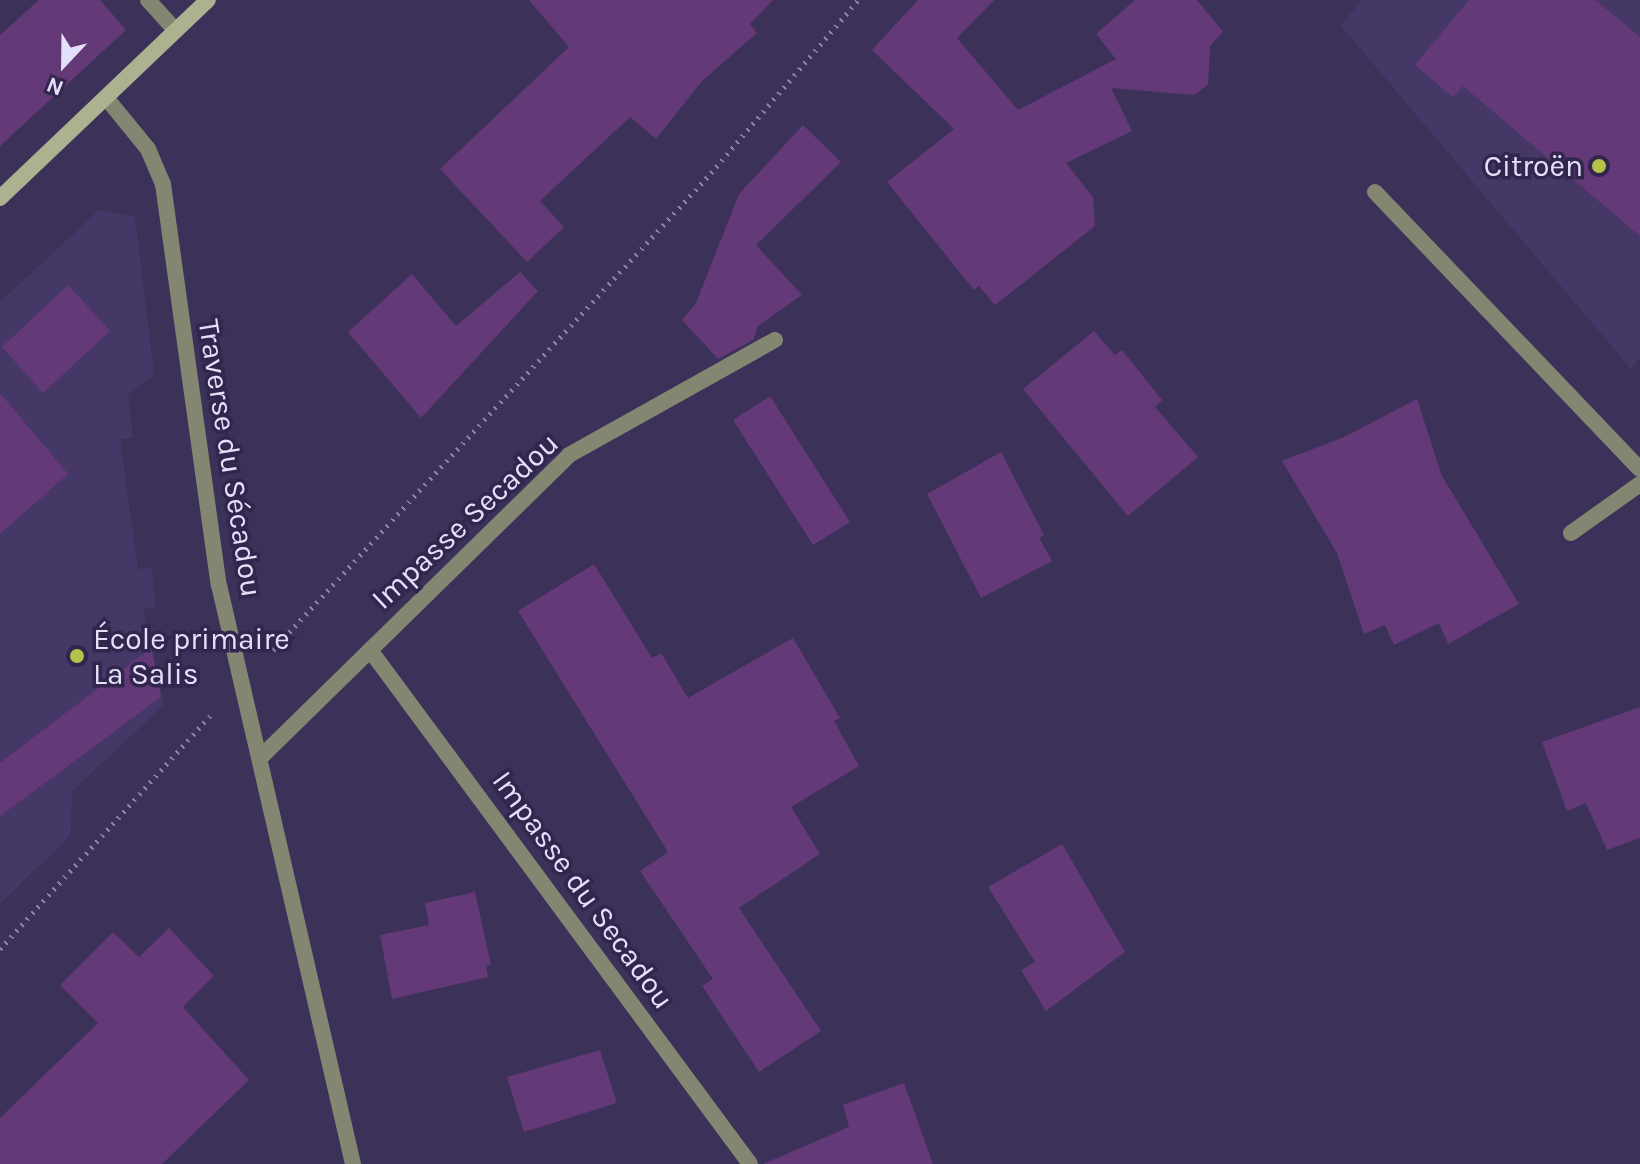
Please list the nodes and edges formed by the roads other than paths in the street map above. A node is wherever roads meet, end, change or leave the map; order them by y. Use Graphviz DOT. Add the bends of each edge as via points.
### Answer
graph roads {
  1 [pos="148,0"];
  2 [pos="208,0"];
  3 [pos="175,30"];
  4 [pos="108,100"];
  5 [pos="1375,192"];
  6 [pos="0,198"];
  7 [pos="775,340"];
  8 [pos="1640,469"];
  9 [pos="1640,484"];
  10 [pos="1571,533"];
  11 [pos="370,650"];
  12 [pos="262,756"];
  13 [pos="353,1164"];
  14 [pos="750,1164"];
  1 -- 3 [label="street"];
  2 -- 3 [label="main road"];
  3 -- 4 [label="main road"];
  4 -- 6 [label="main road"];
  4 -- 12 [label="street, Traverse du Sécadou" via="148,149 163,184 219,585"];
  5 -- 8 [label="street"];
  7 -- 11 [label="street, Impasse Secadou" via="569,455"];
  9 -- 10 [label="street"];
  11 -- 12 [label="street, Impasse Secadou"];
  11 -- 14 [label="street, Impasse du Secadou"];
  12 -- 13 [label="street, Traverse du Sécadou"];
}
